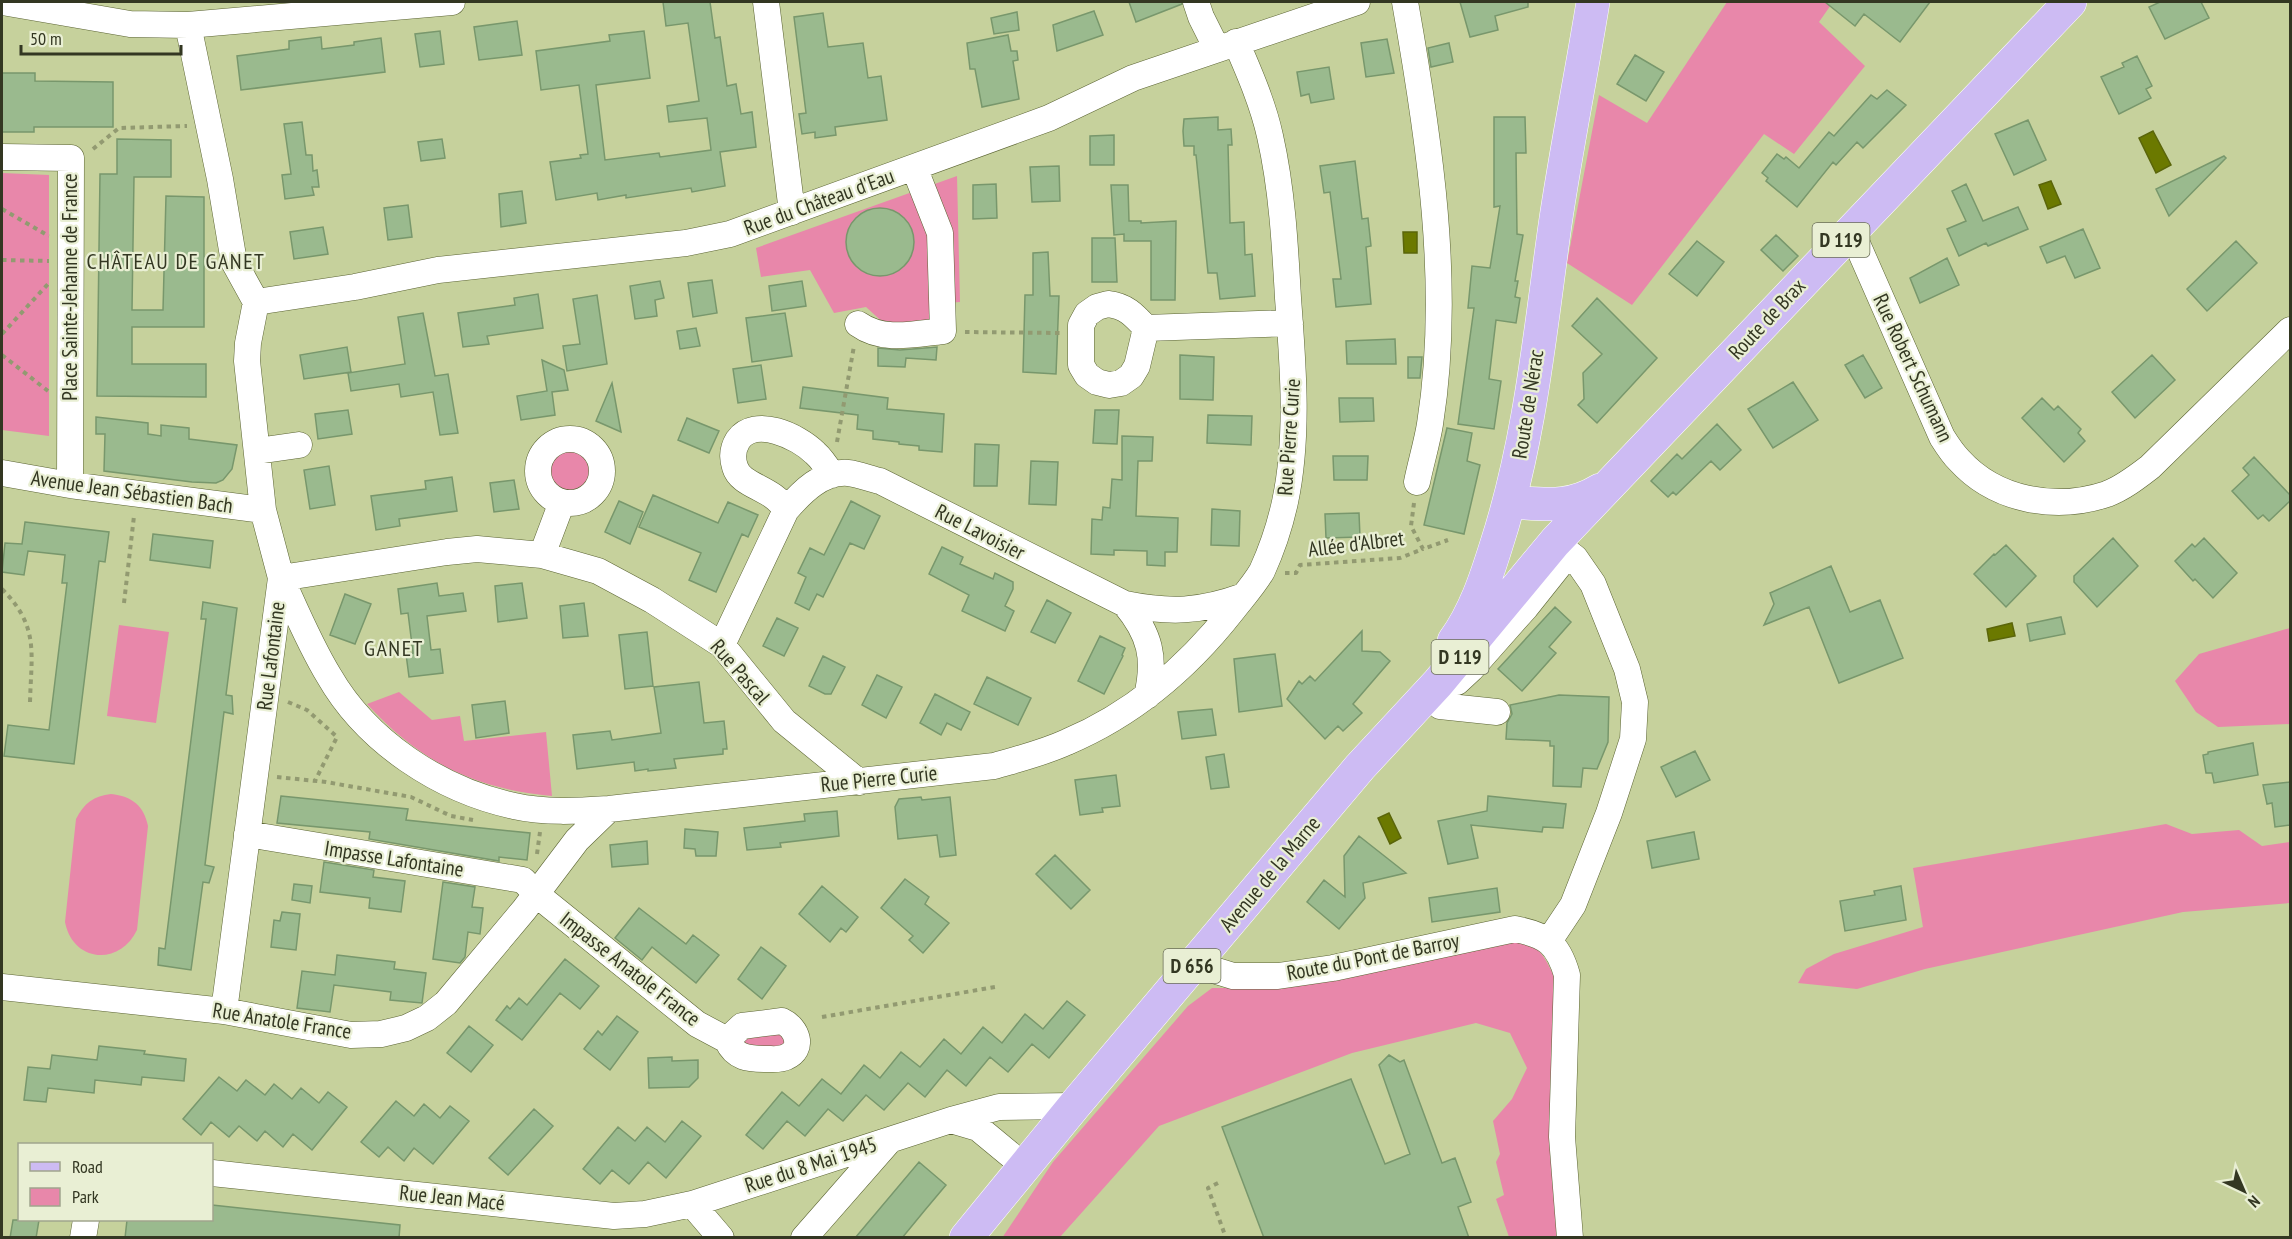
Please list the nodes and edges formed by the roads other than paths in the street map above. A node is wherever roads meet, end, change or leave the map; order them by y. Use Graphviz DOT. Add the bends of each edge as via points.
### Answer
graph roads {
  1 [pos="2,2"];
  2 [pos="452,2"];
  3 [pos="766,2"];
  4 [pos="1197,2"];
  5 [pos="1358,2"];
  6 [pos="1405,2"];
  7 [pos="1593,2"];
  8 [pos="2070,2"];
  9 [pos="84,9"];
  10 [pos="188,25"];
  11 [pos="1226,45"];
  12 [pos="2,157"];
  13 [pos="914,167"];
  14 [pos="792,212"];
  15 [pos="1851,230"];
  16 [pos="256,302"];
  17 [pos="1290,323"];
  18 [pos="858,324"];
  19 [pos="1146,328"];
  20 [pos="2290,330"];
  21 [pos="299,445"];
  22 [pos="257,451"];
  23 [pos="3,475"];
  24 [pos="832,475"];
  25 [pos="1614,481"];
  26 [pos="1417,482"];
  27 [pos="70,485"];
  28 [pos="562,502"];
  29 [pos="1510,502"];
  30 [pos="263,510"];
  31 [pos="786,510"];
  32 [pos="1562,548"];
  33 [pos="542,555"];
  34 [pos="281,578"];
  35 [pos="1244,596"];
  36 [pos="1125,604"];
  37 [pos="722,645"];
  38 [pos="1433,688"];
  39 [pos="1147,696"];
  40 [pos="1497,712"];
  41 [pos="1360,767"];
  42 [pos="860,782"];
  43 [pos="609,809"];
  44 [pos="247,834"];
  45 [pos="530,887"];
  46 [pos="1549,941"];
  47 [pos="1194,964"];
  48 [pos="2,987"];
  49 [pos="224,1011"];
  50 [pos="727,1040"];
  51 [pos="1074,1106"];
  52 [pos="951,1120"];
  53 [pos="890,1140"];
  54 [pos="1024,1166"];
  55 [pos="213,1173"];
  56 [pos="732,1191"];
  57 [pos="692,1204"];
  58 [pos="86,1221"];
  59 [pos="83,1238"];
  60 [pos="721,1238"];
  61 [pos="804,1238"];
  62 [pos="966,1238"];
  63 [pos="1570,1238"];
  1 -- 9 [label="street"];
  2 -- 10 [label="street"];
  3 -- 14 [label="street"];
  4 -- 11 [label="street, Rue Pierre Curie" via="1201,17"];
  5 -- 11 [label="street, Rue du Château d'Eau"];
  6 -- 26 [label="street" via="1427,132 1438,293 1435,380"];
  7 -- 29 [label="main road, Route de Nérac / D 656" via="1526,428"];
  8 -- 15 [label="main road, Route de Brax / D 119"];
  9 -- 10 [label="street" via="130,24"];
  10 -- 16 [label="street" via="234,262"];
  11 -- 13 [label="street, Rue du Château d'Eau" via="1133,78 1049,118"];
  11 -- 17 [label="street, Rue Pierre Curie" via="1260,101 1270,135 1281,198"];
  12 -- 27 [label="street, Place Sainte-Jehanne de France" via="71,158"];
  13 -- 14 [label="street, Rue du Château d'Eau"];
  13 -- 18 [label="street" via="940,233 943,331 885,336 869,333"];
  14 -- 16 [label="street, Rue du Château d'Eau" via="730,234 686,243 438,270"];
  15 -- 20 [label="street, Rue Robert Schumann" via="1942,437 1973,473 2028,500 2077,502 2108,494 2129,483"];
  15 -- 25 [label="main road, Route de Brax / D 119"];
  16 -- 22 [label="street, Rue Lafontaine" via="247,361"];
  17 -- 19 [label="street"];
  17 -- 35 [label="street, Rue Pierre Curie" via="1293,378 1285,502 1261,572"];
  19 -- 19 [label="street" via="1131,376 1109,385 1087,375 1081,365 1081,326 1087,314 1097,307 1120,305"];
  21 -- 22 [label="street"];
  22 -- 30 [label="street, Rue Lafontaine"];
  23 -- 27 [label="street, Avenue Jean Sébastien Bach"];
  24 -- 31 [label="street" via="802,492"];
  24 -- 31 [label="street" via="805,444 763,428 745,434 734,450 735,470 741,478 775,495"];
  24 -- 36 [label="street, Rue Lavoisier" via="848,473 880,481"];
  25 -- 29 [label="main road, Route de Brax / D 119" via="1573,503"];
  25 -- 32 [label="main road, Route de Brax / D 119"];
  27 -- 30 [label="street, Avenue Jean Sébastien Bach"];
  28 -- 33 [label="street"];
  29 -- 32 [label="main road"];
  29 -- 41 [label="main road, Route de Nérac / D 656" via="1470,616"];
  30 -- 34 [label="street, Rue Lafontaine"];
  31 -- 37 [label="street"];
  32 -- 38 [label="main road, Avenue de la Marne / D 119"];
  32 -- 46 [label="street" via="1585,570 1593,584 1627,669 1635,702 1633,739 1609,813 1573,905"];
  33 -- 34 [label="street, Rue Pascal" via="508,550 447,552"];
  33 -- 37 [label="street, Rue Pascal" via="597,571 624,584"];
  34 -- 43 [label="street, Rue Pierre Curie" via="329,677 348,704 391,747 419,767 478,796 515,807 560,812"];
  34 -- 44 [label="street, Rue Lafontaine"];
  35 -- 36 [label="street, Rue Lavoisier" via="1189,611"];
  35 -- 39 [label="street, Rue Pierre Curie" via="1212,637"];
  36 -- 39 [label="street, Rue Lavoisier" via="1142,628 1152,657"];
  37 -- 42 [label="street, Rue Pascal" via="784,721"];
  38 -- 40 [label="street" via="1440,706"];
  38 -- 41 [label="main road, Avenue de la Marne / D 119"];
  39 -- 42 [label="street, Rue Pierre Curie" via="1106,723 1040,753 993,766"];
  41 -- 47 [label="main road, Avenue de la Marne / D 656"];
  42 -- 43 [label="street, Rue Pierre Curie"];
  43 -- 45 [label="street, Rue Anatole France"];
  44 -- 45 [label="street, Impasse Lafontaine"];
  44 -- 49 [label="street, Rue Lafontaine"];
  45 -- 49 [label="street, Rue Anatole France" via="446,1002 427,1018 406,1028 351,1035"];
  45 -- 50 [label="street, Impasse Anatole France" via="697,1024"];
  46 -- 47 [label="street, Route du Pont de Barroy" via="1537,933 1515,929 1344,966 1278,976 1233,976"];
  46 -- 63 [label="street" via="1562,958 1567,975 1562,1137"];
  47 -- 51 [label="main road, Avenue de la Marne / D 656"];
  48 -- 49 [label="street, Rue Anatole France"];
  51 -- 52 [label="street, Rue du 8 Mai 1945" via="999,1107"];
  51 -- 54 [label="main road, Avenue de la Marne / D 656"];
  52 -- 53 [label="street, Rue du 8 Mai 1945"];
  52 -- 54 [label="street" via="978,1128"];
  53 -- 56 [label="street, Rue du 8 Mai 1945"];
  53 -- 61 [label="street, Rue du 8 Mai 1945"];
  54 -- 62 [label="main road, Avenue de la Marne / D 656"];
  55 -- 57 [label="street, Rue Jean Macé" via="614,1216"];
  56 -- 57 [label="street, Rue Jean Macé"];
  57 -- 60 [label="street"];
  58 -- 59 [label="street"];
}
